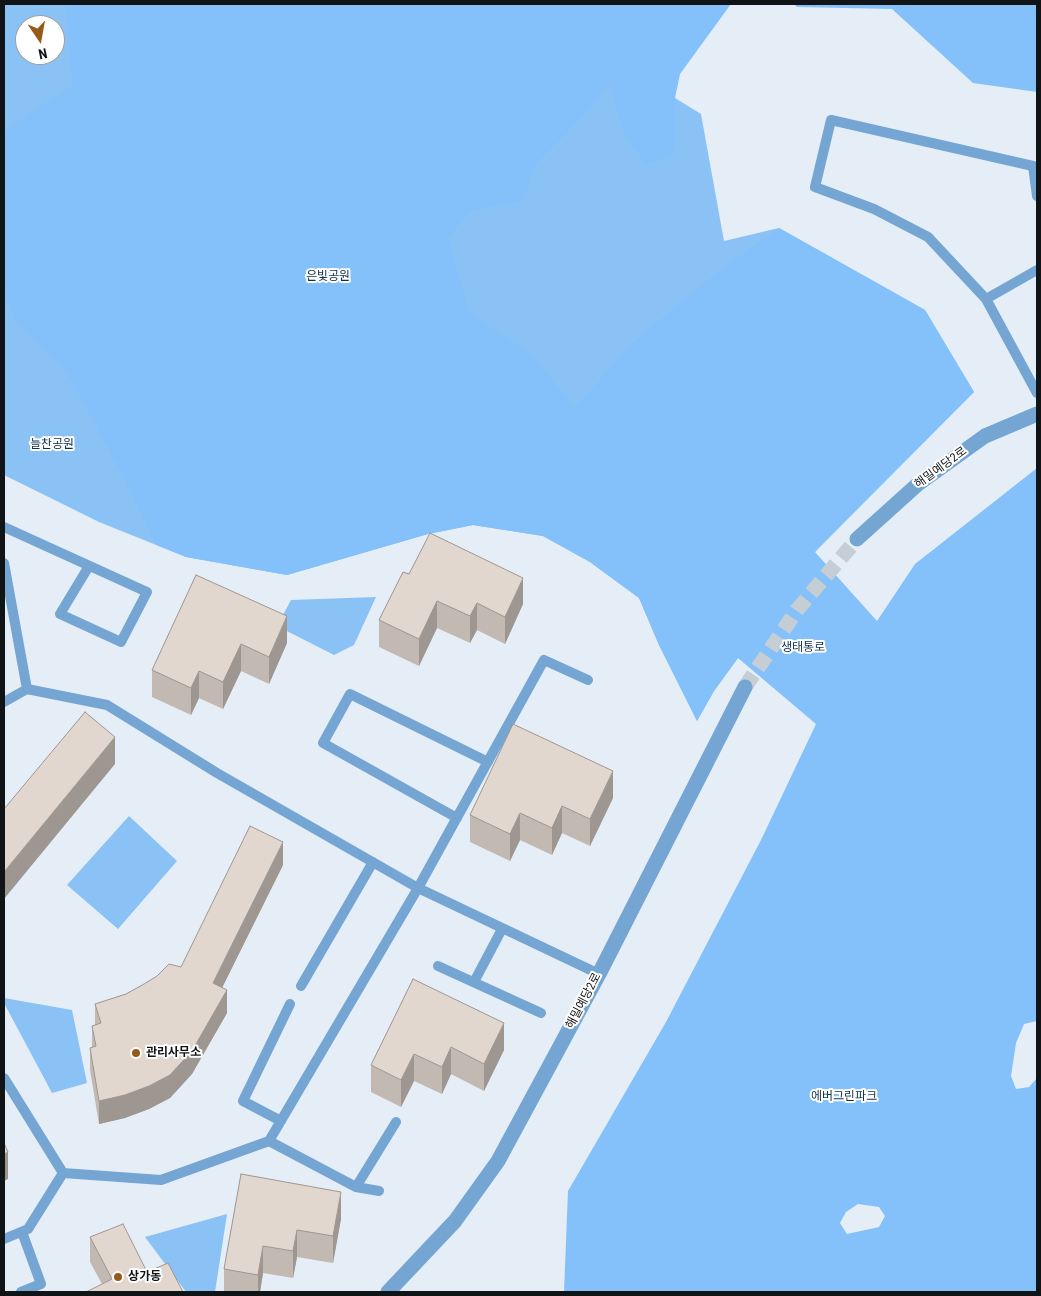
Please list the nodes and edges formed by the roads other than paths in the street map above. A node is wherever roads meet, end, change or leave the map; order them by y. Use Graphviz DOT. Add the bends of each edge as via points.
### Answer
graph roads {
  1 [pos="1037,196"];
  2 [pos="1037,270"];
  3 [pos="986,299"];
  4 [pos="1037,393"];
  5 [pos="1037,414"];
  6 [pos="4,527"];
  7 [pos="856,539"];
  8 [pos="4,563"];
  9 [pos="89,566"];
  10 [pos="588,680"];
  11 [pos="745,687"];
  12 [pos="27,689"];
  13 [pos="4,702"];
  14 [pos="488,762"];
  15 [pos="456,818"];
  16 [pos="373,862"];
  17 [pos="418,888"];
  18 [pos="502,929"];
  19 [pos="438,966"];
  20 [pos="598,974"];
  21 [pos="474,982"];
  22 [pos="301,986"];
  23 [pos="290,1004"];
  24 [pos="541,1013"];
  25 [pos="4,1078"];
  26 [pos="281,1121"];
  27 [pos="396,1122"];
  28 [pos="269,1141"];
  29 [pos="64,1173"];
  30 [pos="356,1186"];
  31 [pos="379,1191"];
  32 [pos="22,1232"];
  33 [pos="4,1239"];
  34 [pos="20,1292"];
  35 [pos="388,1292"];
  1 -- 3 [label="lane" via="1033,166 830,120 815,187 874,209 928,237"];
  2 -- 3 [label="lane"];
  3 -- 4 [label="lane"];
  5 -- 7 [label="street, 해밀예당2로" via="985,436 918,484"];
  6 -- 9 [label="lane"];
  8 -- 12 [label="lane"];
  9 -- 9 [label="lane" via="147,592 121,642 60,614"];
  10 -- 14 [label="lane" via="544,660"];
  11 -- 20 [label="street, 해밀예당2로"];
  12 -- 13 [label="lane"];
  12 -- 16 [label="lane" via="107,705 217,773"];
  14 -- 15 [label="lane"];
  14 -- 15 [label="lane" via="350,694 323,743"];
  15 -- 17 [label="lane"];
  16 -- 17 [label="lane"];
  16 -- 22 [label="lane"];
  17 -- 18 [label="lane"];
  17 -- 26 [label="lane"];
  18 -- 20 [label="lane"];
  18 -- 21 [label="lane"];
  19 -- 21 [label="lane"];
  20 -- 35 [label="street, 해밀예당2로" via="498,1161 455,1222"];
  21 -- 24 [label="lane"];
  23 -- 26 [label="lane" via="243,1102"];
  25 -- 29 [label="lane"];
  26 -- 28 [label="lane"];
  27 -- 30 [label="lane"];
  28 -- 29 [label="lane" via="161,1180"];
  28 -- 30 [label="lane"];
  29 -- 32 [label="lane" via="28,1230"];
  30 -- 31 [label="lane"];
  32 -- 33 [label="lane"];
  32 -- 34 [label="lane" via="41,1284"];
}
